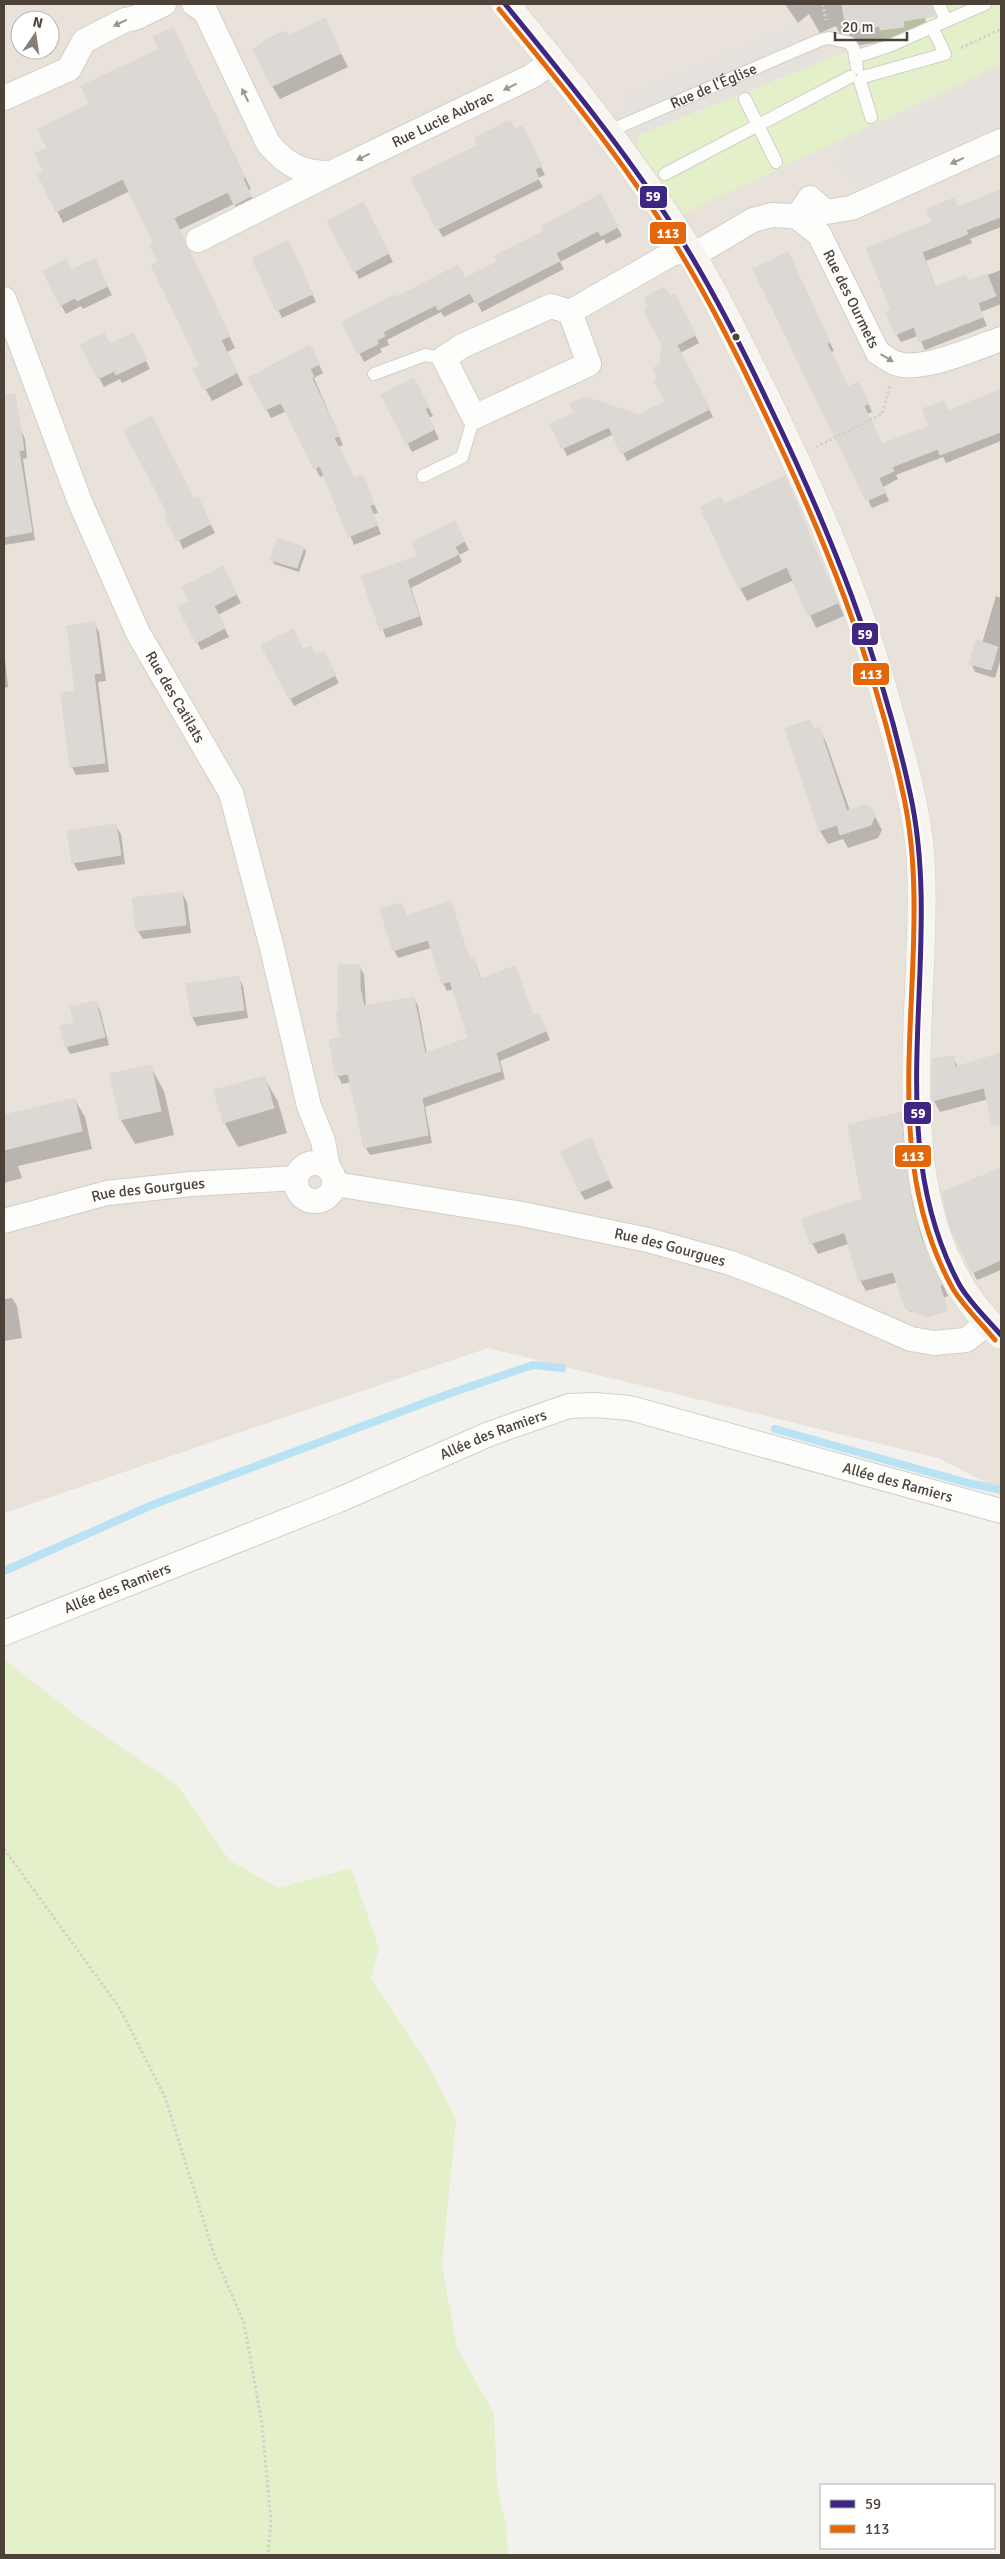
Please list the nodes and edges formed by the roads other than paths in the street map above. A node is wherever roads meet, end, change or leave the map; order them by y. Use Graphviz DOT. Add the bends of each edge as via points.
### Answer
graph roads {
  1 [pos="164,4"];
  2 [pos="194,4"];
  3 [pos="505,4"];
  4 [pos="939,4"];
  5 [pos="984,4"];
  6 [pos="946,21"];
  7 [pos="932,27"];
  8 [pos="551,62"];
  9 [pos="857,72"];
  10 [pos="4,98"];
  11 [pos="745,99"];
  12 [pos="871,117"];
  13 [pos="758,126"];
  14 [pos="607,132"];
  15 [pos="1001,140"];
  16 [pos="776,162"];
  17 [pos="331,173"];
  18 [pos="665,174"];
  19 [pos="797,217"];
  20 [pos="198,240"];
  21 [pos="689,251"];
  22 [pos="4,300"];
  23 [pos="570,312"];
  24 [pos="1001,339"];
  25 [pos="444,358"];
  26 [pos="374,374"];
  27 [pos="474,417"];
  28 [pos="422,476"];
  29 [pos="316,1174"];
  30 [pos="4,1221"];
  31 [pos="995,1329"];
  32 [pos="1001,1511"];
  33 [pos="4,1632"];
  1 -- 10 [label="street, one-way" via="84,41 69,69"];
  17 -- 2 [label="street, one-way" via="311,173 291,165 268,143 205,11"];
  3 -- 8 [label="main road"];
  4 -- 6 [label="lane"];
  5 -- 6 [label="lane"];
  6 -- 7 [label="lane"];
  7 -- 9 [label="lane" via="890,46"];
  7 -- 9 [label="lane" via="945,54"];
  8 -- 14 [label="main road"];
  8 -- 17 [label="street, Rue Lucie Aubrac, one-way" via="532,76"];
  9 -- 12 [label="lane"];
  9 -- 13 [label="lane"];
  9 -- 14 [label="lane, Rue de l'Église" via="850,44 840,40 820,40"];
  11 -- 13 [label="lane"];
  13 -- 16 [label="lane"];
  13 -- 18 [label="lane"];
  14 -- 21 [label="main road"];
  15 -- 19 [label="street, one-way" via="851,208 826,212 810,198"];
  17 -- 20 [label="street, Rue Lucie Aubrac"];
  19 -- 21 [label="street" via="772,216 753,220 702,250"];
  19 -- 24 [label="street, Rue des Ourmets, one-way" via="819,234 878,353 896,364 924,364"];
  21 -- 23 [label="street" via="673,253"];
  21 -- 31 [label="main road" via="795,457 844,573 873,654 910,788 920,848 922,904 916,1077 918,1147 926,1192 935,1229 960,1287"];
  22 -- 29 [label="street, Rue des Catilats" via="80,502 138,633 231,793 309,1106 323,1141"];
  23 -- 25 [label="street" via="551,306 462,346"];
  23 -- 27 [label="street" via="589,364"];
  25 -- 26 [label="lane" via="425,355"];
  25 -- 27 [label="street"];
  27 -- 28 [label="lane" via="462,457"];
  29 -- 30 [label="street, Rue des Gourgues" via="107,1193"];
  29 -- 31 [label="street, Rue des Gourgues" via="648,1240 749,1270 911,1339 934,1343 966,1340"];
  32 -- 33 [label="street, Allée des Ramiers" via="630,1408 569,1406 489,1434 340,1500"];
}
